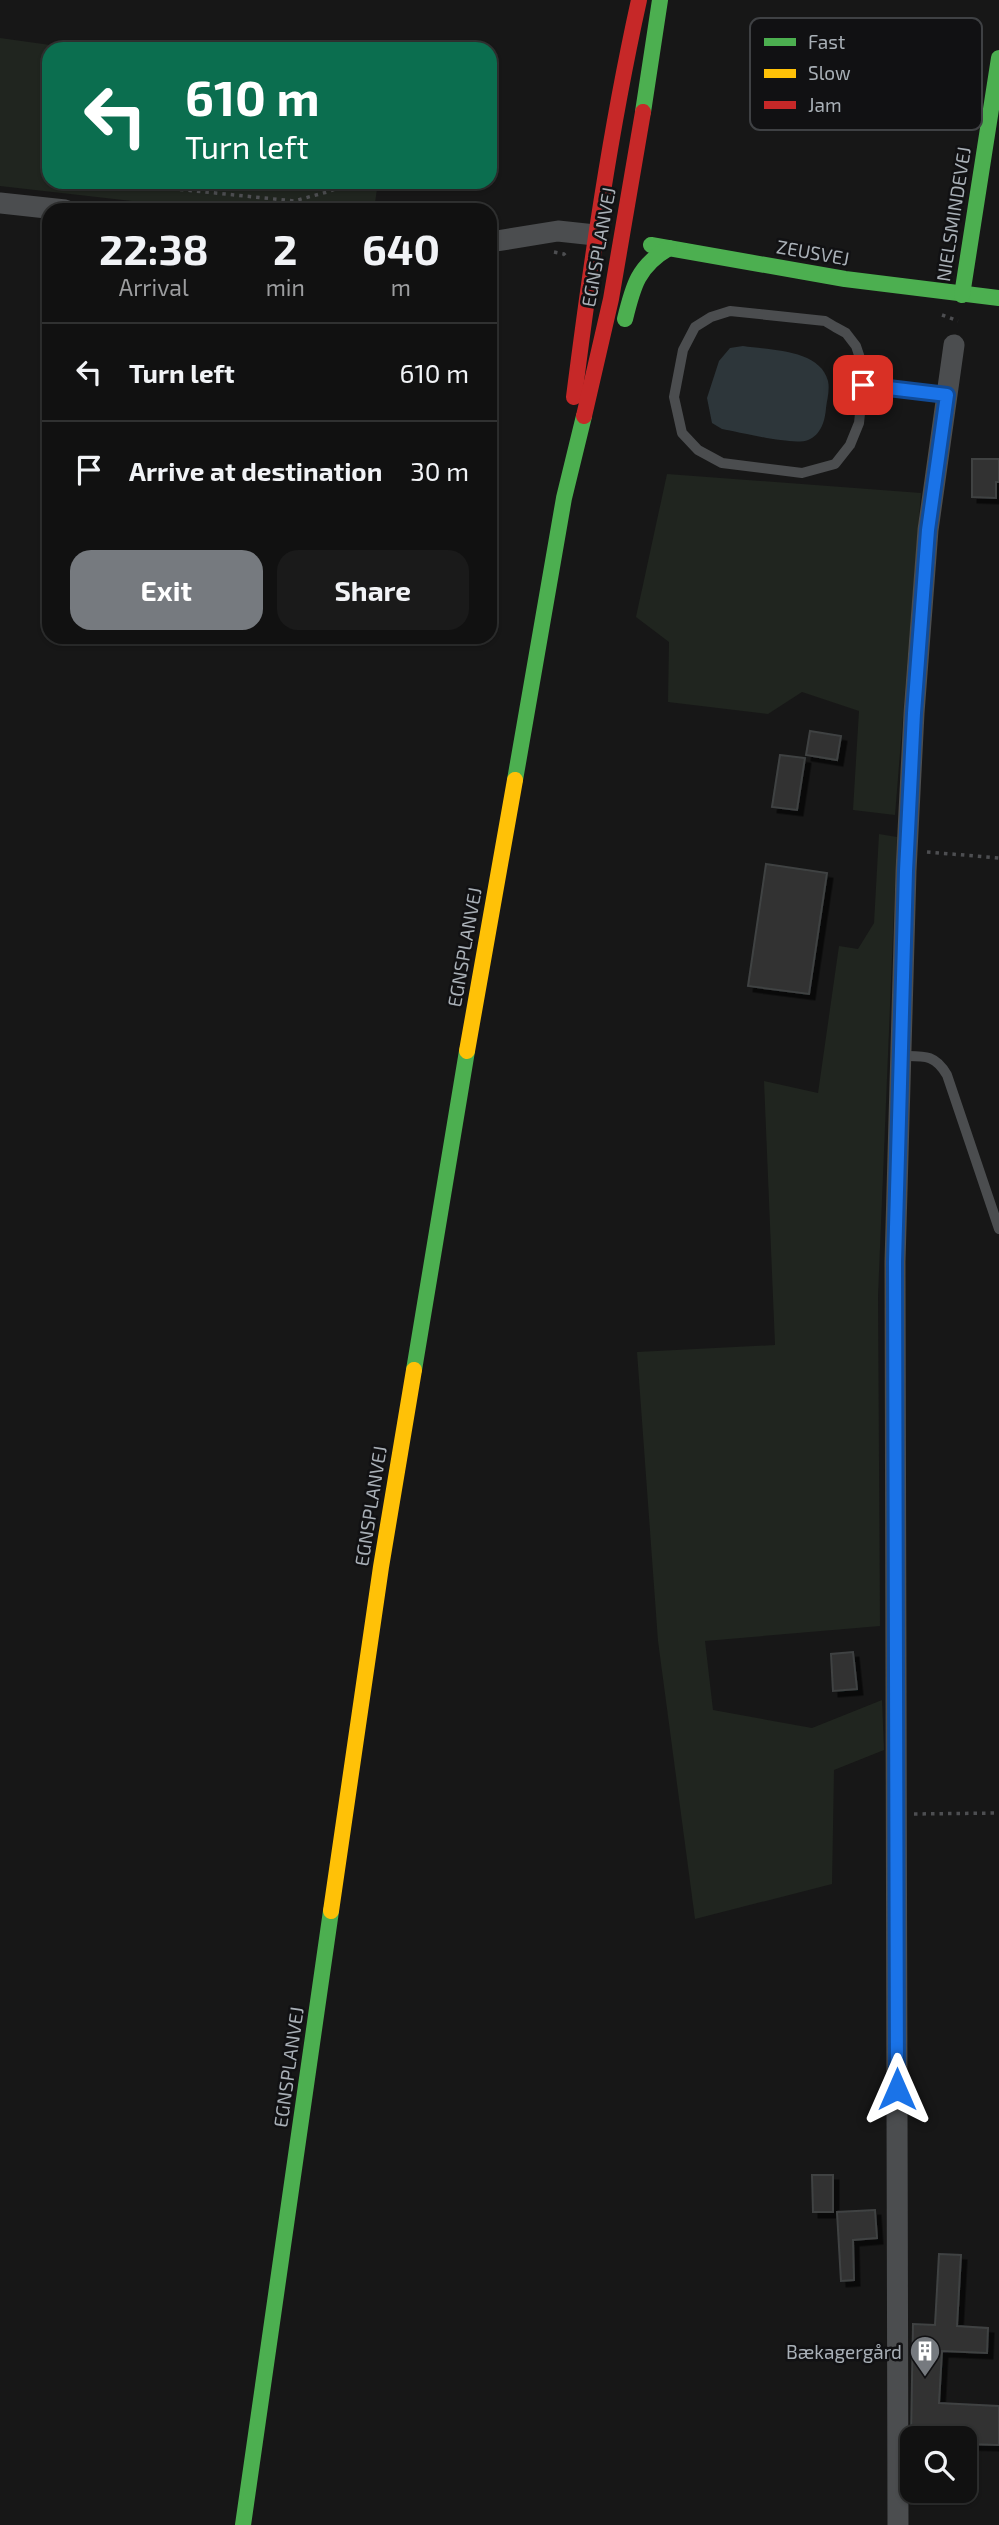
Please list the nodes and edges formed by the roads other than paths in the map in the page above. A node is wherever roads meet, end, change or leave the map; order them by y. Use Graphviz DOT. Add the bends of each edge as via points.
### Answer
graph roads {
  1 [pos="639,0"];
  2 [pos="660,0"];
  3 [pos="999,58"];
  4 [pos="0,203"];
  5 [pos="42,208"];
  6 [pos="595,235"];
  7 [pos="621,240"];
  8 [pos="497,241"];
  9 [pos="669,248"];
  10 [pos="962,295"];
  11 [pos="999,298"];
  12 [pos="621,337"];
  13 [pos="954,345"];
  14 [pos="863,385"];
  15 [pos="947,395"];
  16 [pos="572,502"];
  17 [pos="901,1056"];
  18 [pos="999,1229"];
  19 [pos="243,2525"];
  20 [pos="898,2525"];
  1 -- 6 [label="main road, EGNSPLANVEJ"];
  2 -- 7 [label="main road, EGNSPLANVEJ"];
  3 -- 10 [label="main road, NIELSMINDEVEJ"];
  4 -- 5 [label="street"];
  6 -- 7 [label="main road, ZEUSVEJ"];
  6 -- 8 [label="street" via="572,231"];
  6 -- 16 [label="main road, EGNSPLANVEJ" via="579,351"];
  7 -- 9 [label="main road, ZEUSVEJ"];
  7 -- 16 [label="main road, EGNSPLANVEJ"];
  9 -- 10 [label="main road, ZEUSVEJ"];
  9 -- 12 [label="main road" via="640,270"];
  10 -- 11 [label="main road, ZEUSVEJ"];
  13 -- 15 [label="street"];
  14 -- 14 [label="lane" via="856,346 846,333 825,321 730,311 695,327 682,350 674,397 682,433 698,450 722,463 802,473 835,464 850,445 859,423"];
  14 -- 15 [label="lane"];
  15 -- 17 [label="street" via="928,530 914,713"];
  16 -- 19 [label="main road, EGNSPLANVEJ" via="539,644 381,1567"];
  17 -- 18 [label="lane" via="926,1056 940,1063 947,1075"];
  17 -- 20 [label="street" via="895,1262"];
}
